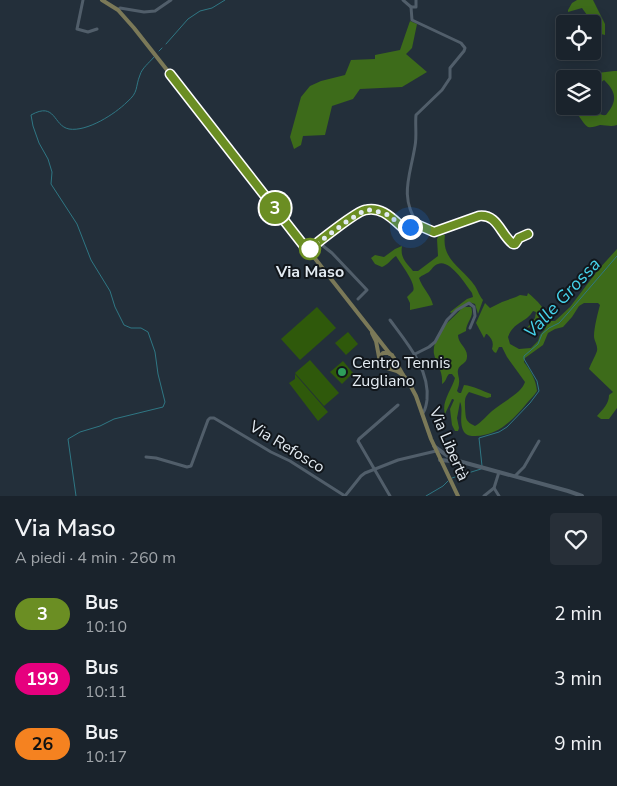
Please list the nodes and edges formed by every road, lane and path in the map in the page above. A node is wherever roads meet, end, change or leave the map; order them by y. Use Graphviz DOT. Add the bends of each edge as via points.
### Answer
graph roads {
  1 [pos="84,0"];
  2 [pos="102,0"];
  3 [pos="171,0"];
  4 [pos="403,0"];
  5 [pos="416,0"];
  6 [pos="410,7"];
  7 [pos="118,10"];
  8 [pos="97,29"];
  9 [pos="418,225"];
  10 [pos="528,234"];
  11 [pos="318,242"];
  12 [pos="308,251"];
  13 [pos="358,299"];
  14 [pos="390,320"];
  15 [pos="368,326"];
  16 [pos="470,328"];
  17 [pos="390,354"];
  18 [pos="415,354"];
  19 [pos="380,357"];
  20 [pos="394,358"];
  21 [pos="387,368"];
  22 [pos="403,374"];
  23 [pos="398,405"];
  24 [pos="422,414"];
  25 [pos="539,441"];
  26 [pos="434,446"];
  27 [pos="436,451"];
  28 [pos="446,455"];
  29 [pos="146,456"];
  30 [pos="440,460"];
  31 [pos="453,461"];
  32 [pos="374,469"];
  33 [pos="445,470"];
  34 [pos="499,472"];
  35 [pos="514,476"];
  36 [pos="494,488"];
  37 [pos="345,496"];
  38 [pos="390,496"];
  39 [pos="458,496"];
  40 [pos="484,496"];
  41 [pos="499,496"];
  42 [pos="582,496"];
  1 -- 8 [label="street" via="77,29 88,32"];
  2 -- 7 [label="main road"];
  3 -- 7 [label="street" via="155,11"];
  4 -- 6 [label="street"];
  5 -- 6 [label="street" via="416,7"];
  6 -- 9 [label="street" via="412,20 461,43 465,48 450,68 450,78 442,90 416,115 415,144 406,192"];
  7 -- 12 [label="main road"];
  9 -- 10 [label="street" via="434,232 485,216 494,220 513,244"];
  9 -- 11 [label="street" via="402,227 389,215 365,210"];
  11 -- 12 [label="street"];
  11 -- 13 [label="street" via="366,290"];
  12 -- 15 [label="main road"];
  14 -- 18 [label="street"];
  15 -- 17 [label="main road"];
  15 -- 19 [label="main road"];
  16 -- 18 [label="street" via="475,316 474,307 469,303 447,320 435,342"];
  17 -- 19 [label="main road" via="383,353"];
  17 -- 20 [label="main road"];
  18 -- 24 [label="street" via="428,392 426,409"];
  19 -- 21 [label="main road" via="380,364"];
  20 -- 21 [label="main road" via="393,364"];
  20 -- 22 [label="main road, Via Libertà"];
  21 -- 22 [label="main road"];
  22 -- 24 [label="main road, Via Libertà"];
  23 -- 32 [label="street" via="358,441"];
  24 -- 26 [label="main road, Via Libertà"];
  25 -- 35 [label="street" via="524,467"];
  26 -- 27 [label="main road, Via Libertà"];
  26 -- 28 [label="street"];
  27 -- 30 [label="main road, Via Libertà"];
  27 -- 32 [label="street, Via Refosco"];
  28 -- 30 [label="street"];
  28 -- 31 [label="street"];
  29 -- 37 [label="street, Via Refosco" via="191,466 208,420 214,418"];
  30 -- 31 [label="street"];
  30 -- 33 [label="main road, Via Libertà"];
  31 -- 33 [label="street"];
  31 -- 34 [label="street"];
  32 -- 37 [label="street, Via Refosco" via="361,476"];
  32 -- 38 [label="street"];
  33 -- 39 [label="main road, Via Libertà"];
  34 -- 35 [label="street"];
  34 -- 36 [label="street"];
  35 -- 42 [label="street"];
  36 -- 40 [label="street"];
  36 -- 41 [label="street"];
}
